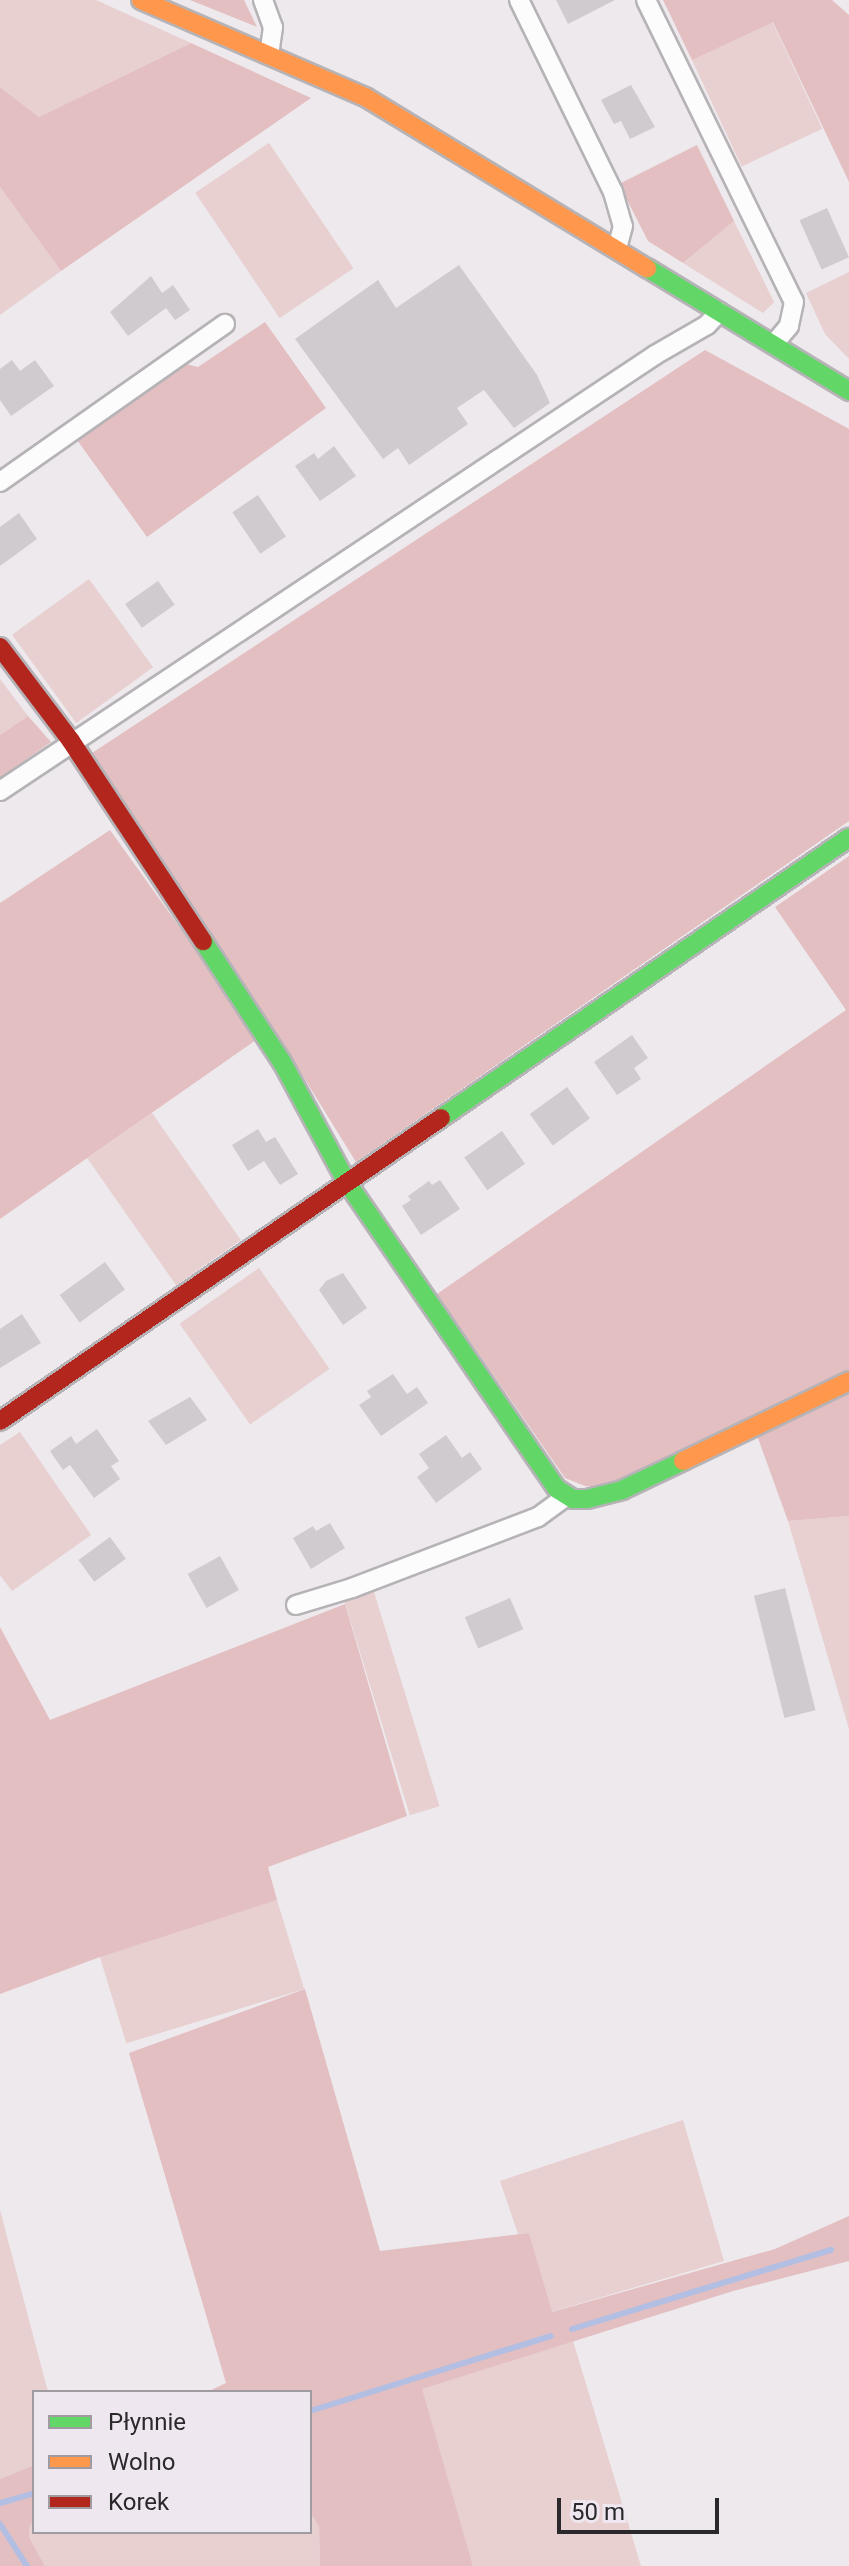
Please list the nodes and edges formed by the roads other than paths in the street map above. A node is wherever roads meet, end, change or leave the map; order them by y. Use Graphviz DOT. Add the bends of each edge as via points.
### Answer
graph roads {
  1 [pos="141,0"];
  2 [pos="263,0"];
  3 [pos="519,0"];
  4 [pos="646,0"];
  5 [pos="269,54"];
  6 [pos="617,248"];
  7 [pos="719,312"];
  8 [pos="225,324"];
  9 [pos="774,344"];
  10 [pos="849,391"];
  11 [pos="0,482"];
  12 [pos="0,647"];
  13 [pos="71,741"];
  14 [pos="0,791"];
  15 [pos="849,838"];
  16 [pos="346,1181"];
  17 [pos="849,1381"];
  18 [pos="0,1421"];
  19 [pos="567,1496"];
  20 [pos="296,1605"];
  1 -- 5 [label="street"];
  2 -- 5 [label="street" via="273,27"];
  3 -- 6 [label="street" via="613,192 623,226"];
  4 -- 9 [label="street" via="794,302 789,326"];
  5 -- 6 [label="street" via="401,117"];
  6 -- 7 [label="street"];
  7 -- 9 [label="street"];
  7 -- 13 [label="street" via="707,325"];
  8 -- 11 [label="street"];
  9 -- 10 [label="street"];
  12 -- 13 [label="street"];
  13 -- 14 [label="street"];
  13 -- 16 [label="street" via="282,1062"];
  15 -- 16 [label="street"];
  16 -- 18 [label="street"];
  16 -- 19 [label="street" via="533,1458"];
  17 -- 19 [label="street" via="622,1490 587,1499"];
  19 -- 20 [label="street" via="538,1517"];
}
